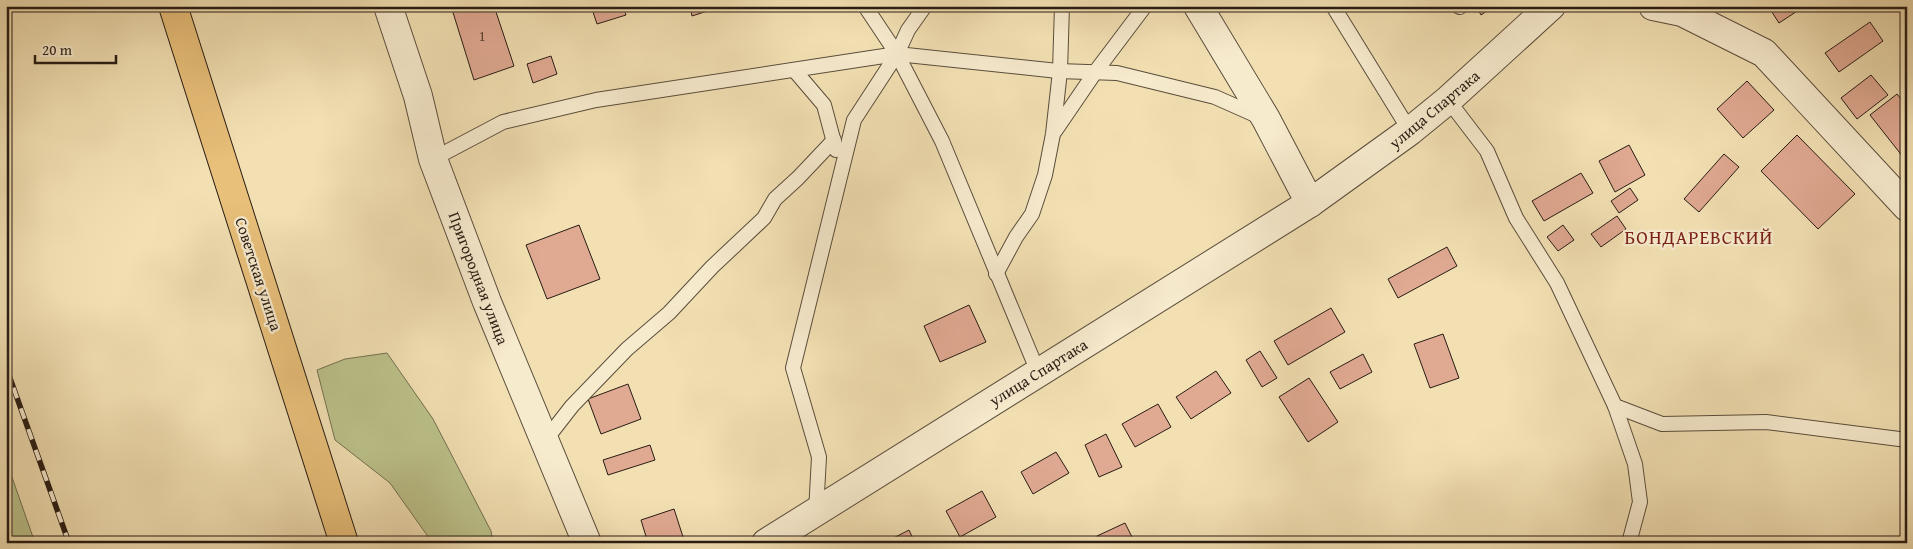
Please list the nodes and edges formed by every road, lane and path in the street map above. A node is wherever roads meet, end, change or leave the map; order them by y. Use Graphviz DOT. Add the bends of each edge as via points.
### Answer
graph roads {
  1 [pos="174,6"];
  2 [pos="388,6"];
  3 [pos="865,6"];
  4 [pos="925,6"];
  5 [pos="1062,6"];
  6 [pos="1145,6"];
  7 [pos="1198,6"];
  8 [pos="1333,6"];
  9 [pos="1551,6"];
  10 [pos="1654,6"];
  11 [pos="897,54"];
  12 [pos="794,71"];
  13 [pos="1096,71"];
  14 [pos="1060,72"];
  15 [pos="1448,100"];
  16 [pos="1266,119"];
  17 [pos="1410,131"];
  18 [pos="1053,134"];
  19 [pos="834,140"];
  20 [pos="433,159"];
  21 [pos="840,172"];
  22 [pos="1310,203"];
  23 [pos="1907,207"];
  24 [pos="996,274"];
  25 [pos="1038,372"];
  26 [pos="1615,406"];
  27 [pos="1907,440"];
  28 [pos="544,442"];
  29 [pos="816,512"];
  30 [pos="344,543"];
  31 [pos="587,543"];
  32 [pos="766,543"];
  33 [pos="1629,543"];
  1 -- 30 [label="highway, Советская улица"];
  2 -- 20 [label="street, Пригородная улица" via="418,96"];
  3 -- 11 [label="lane"];
  4 -- 11 [label="lane" via="908,30"];
  5 -- 14 [label="lane"];
  6 -- 13 [label="lane"];
  7 -- 16 [label="street"];
  8 -- 17 [label="lane"];
  9 -- 15 [label="street, улица Спартака"];
  10 -- 23 [label="street" via="1682,12 1764,53"];
  11 -- 12 [label="lane"];
  11 -- 14 [label="lane"];
  11 -- 21 [label="lane" via="854,120"];
  11 -- 24 [label="lane" via="942,141"];
  12 -- 19 [label="lane" via="824,105"];
  12 -- 20 [label="lane" via="596,100 503,122"];
  13 -- 14 [label="lane"];
  13 -- 16 [label="lane" via="1117,73 1214,97"];
  13 -- 18 [label="lane"];
  14 -- 18 [label="lane"];
  15 -- 17 [label="street, улица Спартака"];
  15 -- 26 [label="lane" via="1486,151 1516,218 1556,283"];
  16 -- 22 [label="street"];
  17 -- 22 [label="street, улица Спартака"];
  18 -- 24 [label="lane" via="1045,175 1032,214"];
  19 -- 21 [label="lane"];
  19 -- 28 [label="lane" via="775,199 764,218 572,406"];
  20 -- 28 [label="street, Пригородная улица"];
  21 -- 29 [label="lane" via="794,368 819,456"];
  22 -- 25 [label="street, улица Спартака"];
  24 -- 25 [label="lane"];
  25 -- 29 [label="street, улица Спартака"];
  26 -- 27 [label="lane" via="1662,424 1766,422"];
  26 -- 33 [label="lane" via="1635,464 1640,502"];
  28 -- 31 [label="street, Пригородная улица"];
  29 -- 32 [label="street, улица Спартака"];
}
